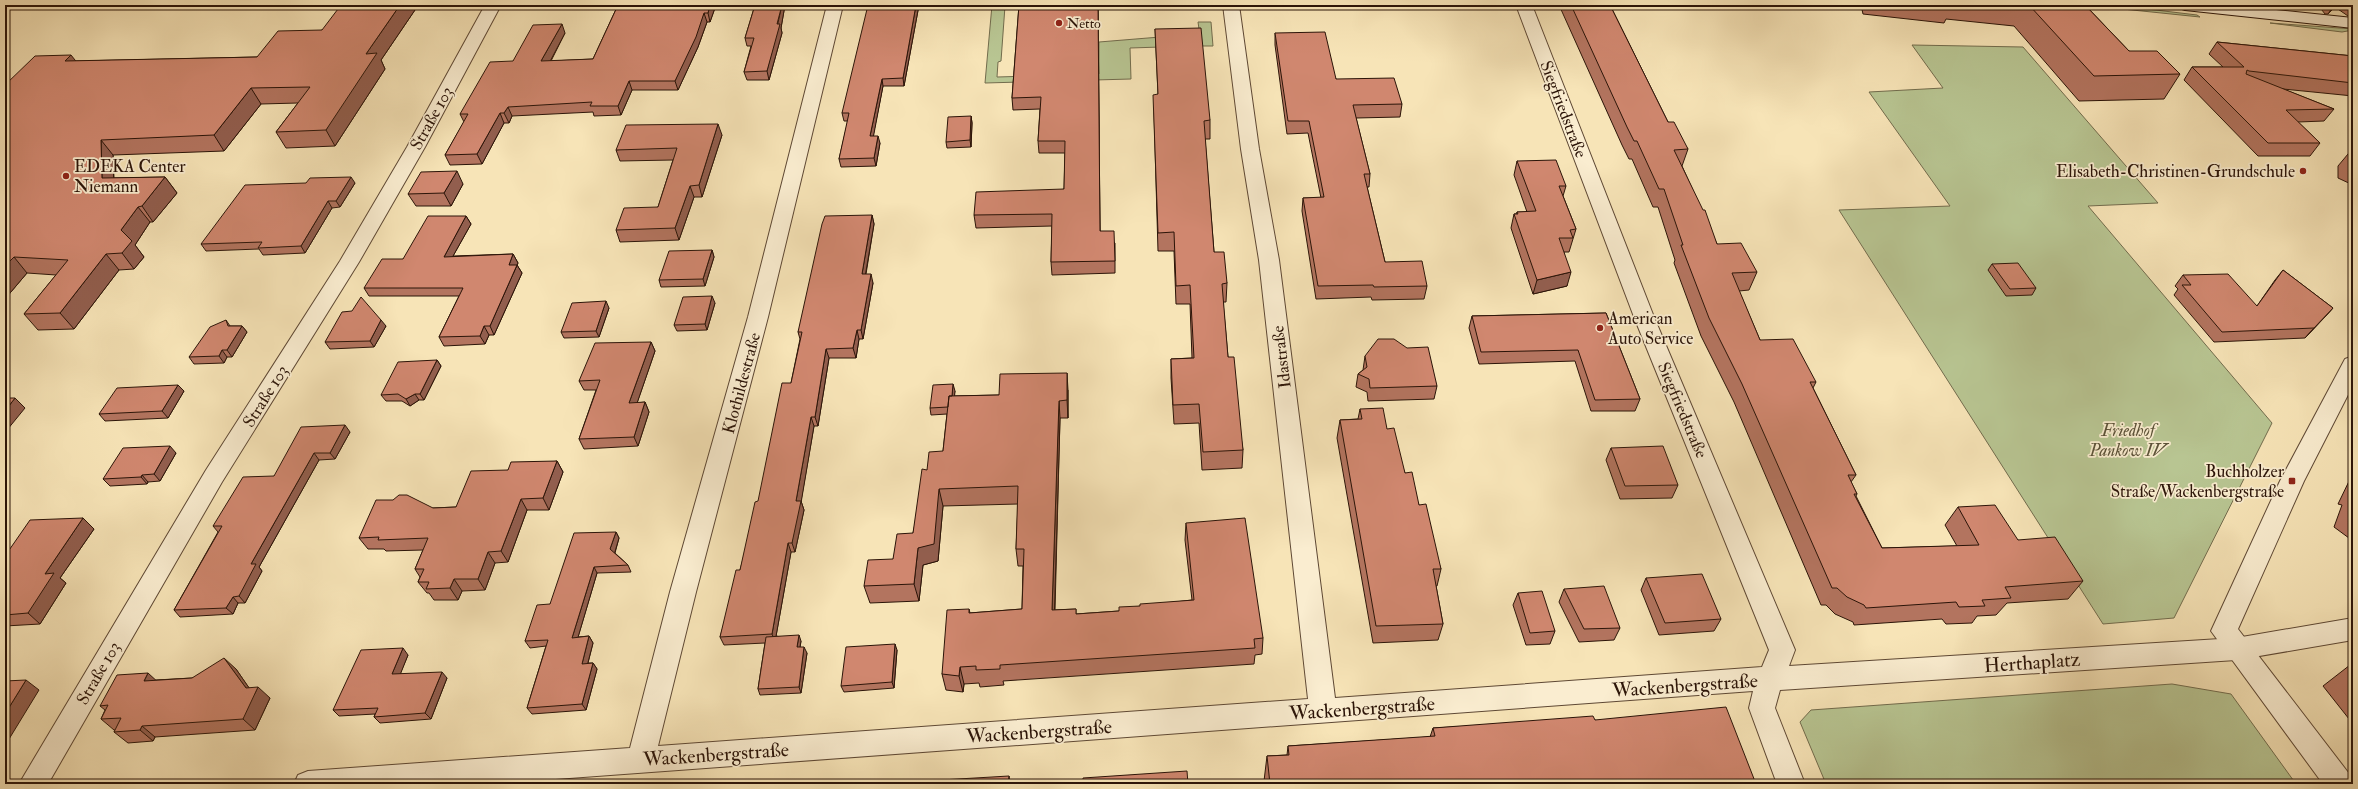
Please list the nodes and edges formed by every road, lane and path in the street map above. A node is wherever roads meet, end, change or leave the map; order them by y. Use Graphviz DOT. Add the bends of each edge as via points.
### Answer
graph roads {
  1 [pos="493,5"];
  2 [pos="835,5"];
  3 [pos="1231,5"];
  4 [pos="1524,5"];
  5 [pos="2185,5"];
  6 [pos="2353,22"];
  7 [pos="2353,364"];
  8 [pos="2353,629"];
  9 [pos="2236,649"];
  10 [pos="1770,679"];
  11 [pos="1323,711"];
  12 [pos="641,760"];
  13 [pos="33,784"];
  14 [pos="308,784"];
  15 [pos="1791,784"];
  16 [pos="2340,784"];
  1 -- 13 [label="street, Straße 103" via="416,147 349,262 214,476"];
  2 -- 12 [label="street, Klothildestraße" via="758,317 683,592"];
  3 -- 11 [label="street, Idastraße" via="1250,149 1269,260"];
  4 -- 10 [label="street, Siegfriedstraße" via="1644,317 1782,650"];
  5 -- 6 [label="street"];
  7 -- 9 [label="street" via="2292,481 2224,631"];
  8 -- 9 [label="street"];
  9 -- 10 [label="street, Herthaplatz"];
  9 -- 16 [label="street"];
  10 -- 11 [label="street, Wackenbergstraße"];
  10 -- 15 [label="street" via="1762,708"];
  11 -- 12 [label="street, Wackenbergstraße"];
  12 -- 14 [label="street, Wackenbergstraße"];
}
